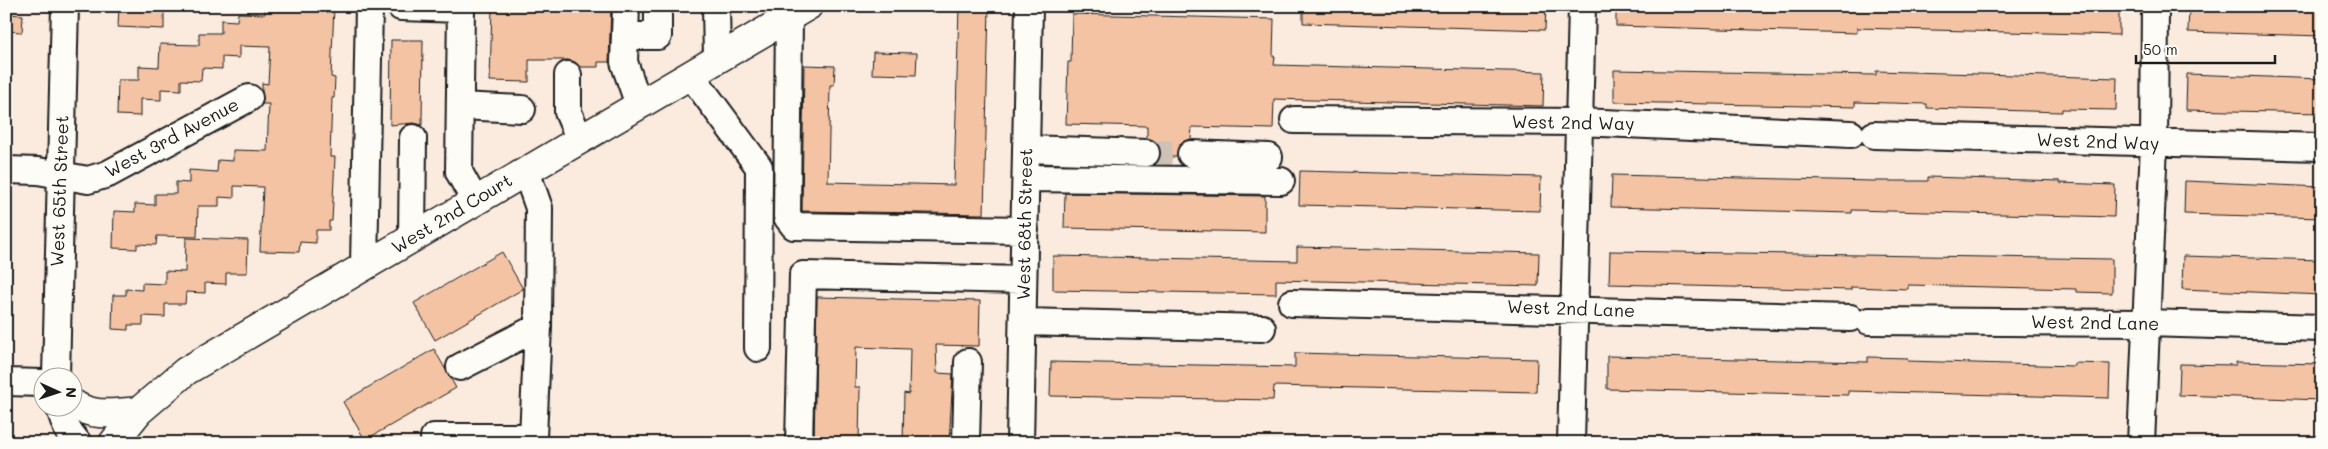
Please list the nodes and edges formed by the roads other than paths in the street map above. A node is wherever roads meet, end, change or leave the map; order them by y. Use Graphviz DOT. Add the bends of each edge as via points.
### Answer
graph roads {
  1 [pos="65,6"];
  2 [pos="370,6"];
  3 [pos="626,6"];
  4 [pos="658,6"];
  5 [pos="716,6"];
  6 [pos="1029,6"];
  7 [pos="1582,6"];
  8 [pos="2155,6"];
  9 [pos="401,7"];
  10 [pos="461,7"];
  11 [pos="788,13"];
  12 [pos="625,36"];
  13 [pos="717,59"];
  14 [pos="691,74"];
  15 [pos="568,75"];
  16 [pos="249,98"];
  17 [pos="639,105"];
  18 [pos="460,106"];
  19 [pos="522,109"];
  20 [pos="1294,120"];
  21 [pos="1580,122"];
  22 [pos="414,138"];
  23 [pos="580,140"];
  24 [pos="2154,144"];
  25 [pos="2322,147"];
  26 [pos="1026,149"];
  27 [pos="1146,153"];
  28 [pos="1191,154"];
  29 [pos="1269,157"];
  30 [pos="6,170"];
  31 [pos="526,171"];
  32 [pos="61,176"];
  33 [pos="1026,178"];
  34 [pos="1281,181"];
  35 [pos="475,201"];
  36 [pos="1024,230"];
  37 [pos="412,238"];
  38 [pos="364,266"];
  39 [pos="1024,280"];
  40 [pos="1292,303"];
  41 [pos="1575,309"];
  42 [pos="1022,322"];
  43 [pos="2145,323"];
  44 [pos="538,327"];
  45 [pos="1262,328"];
  46 [pos="2322,328"];
  47 [pos="758,348"];
  48 [pos="968,362"];
  49 [pos="56,366"];
  50 [pos="460,367"];
  51 [pos="6,382"];
  52 [pos="32,383"];
  53 [pos="82,410"];
  54 [pos="139,411"];
  55 [pos="62,416"];
  56 [pos="434,437"];
  57 [pos="78,443"];
  58 [pos="113,443"];
  59 [pos="799,443"];
  60 [pos="966,443"];
  61 [pos="1020,443"];
  62 [pos="1572,443"];
  63 [pos="2141,443"];
  1 -- 32 [label="street, West 65th Street"];
  2 -- 38 [label="street"];
  3 -- 12 [label="street"];
  4 -- 12 [label="street" via="658,36"];
  5 -- 13 [label="street"];
  6 -- 26 [label="street, West 68th Street"];
  7 -- 21 [label="street"];
  8 -- 24 [label="street"];
  9 -- 10 [label="street"];
  10 -- 18 [label="street"];
  11 -- 13 [label="main road, West 2nd Court"];
  11 -- 36 [label="street" via="787,217 794,226"];
  12 -- 17 [label="street" via="624,62"];
  13 -- 14 [label="main road, West 2nd Court"];
  14 -- 17 [label="main road, West 2nd Court"];
  14 -- 47 [label="street" via="759,167"];
  15 -- 23 [label="street" via="568,112"];
  16 -- 32 [label="street, West 3rd Avenue" via="108,174 88,180"];
  17 -- 23 [label="main road, West 2nd Court"];
  18 -- 19 [label="street"];
  18 -- 35 [label="street" via="460,172"];
  20 -- 21 [label="street, West 2nd Way"];
  21 -- 24 [label="street, West 2nd Way"];
  21 -- 41 [label="street"];
  22 -- 37 [label="street"];
  23 -- 31 [label="main road, West 2nd Court"];
  24 -- 25 [label="street, West 2nd Way"];
  24 -- 43 [label="street"];
  26 -- 27 [label="street"];
  26 -- 33 [label="street, West 68th Street"];
  28 -- 29 [label="street"];
  30 -- 32 [label="street, West 3rd Avenue"];
  31 -- 35 [label="main road, West 2nd Court"];
  31 -- 44 [label="street" via="539,208"];
  32 -- 49 [label="street, West 65th Street"];
  33 -- 34 [label="street"];
  33 -- 36 [label="street, West 68th Street"];
  35 -- 37 [label="main road, West 2nd Court"];
  36 -- 39 [label="street, West 68th Street"];
  37 -- 38 [label="main road, West 2nd Court"];
  38 -- 54 [label="main road, West 2nd Court" via="186,371"];
  39 -- 42 [label="street, West 68th Street"];
  39 -- 59 [label="street" via="803,275"];
  40 -- 41 [label="street, West 2nd Lane"];
  41 -- 43 [label="street, West 2nd Lane" via="1860,320"];
  41 -- 62 [label="street"];
  42 -- 45 [label="street"];
  42 -- 61 [label="street, West 68th Street"];
  43 -- 46 [label="street, West 2nd Lane"];
  43 -- 63 [label="street"];
  44 -- 50 [label="street"];
  44 -- 56 [label="street" via="533,437"];
  48 -- 60 [label="street"];
  51 -- 52 [label="street"];
  53 -- 54 [label="main road" via="93,413"];
  54 -- 58 [label="main road, West 2nd Court"];
  55 -- 57 [label="street" via="67,429"];
}
